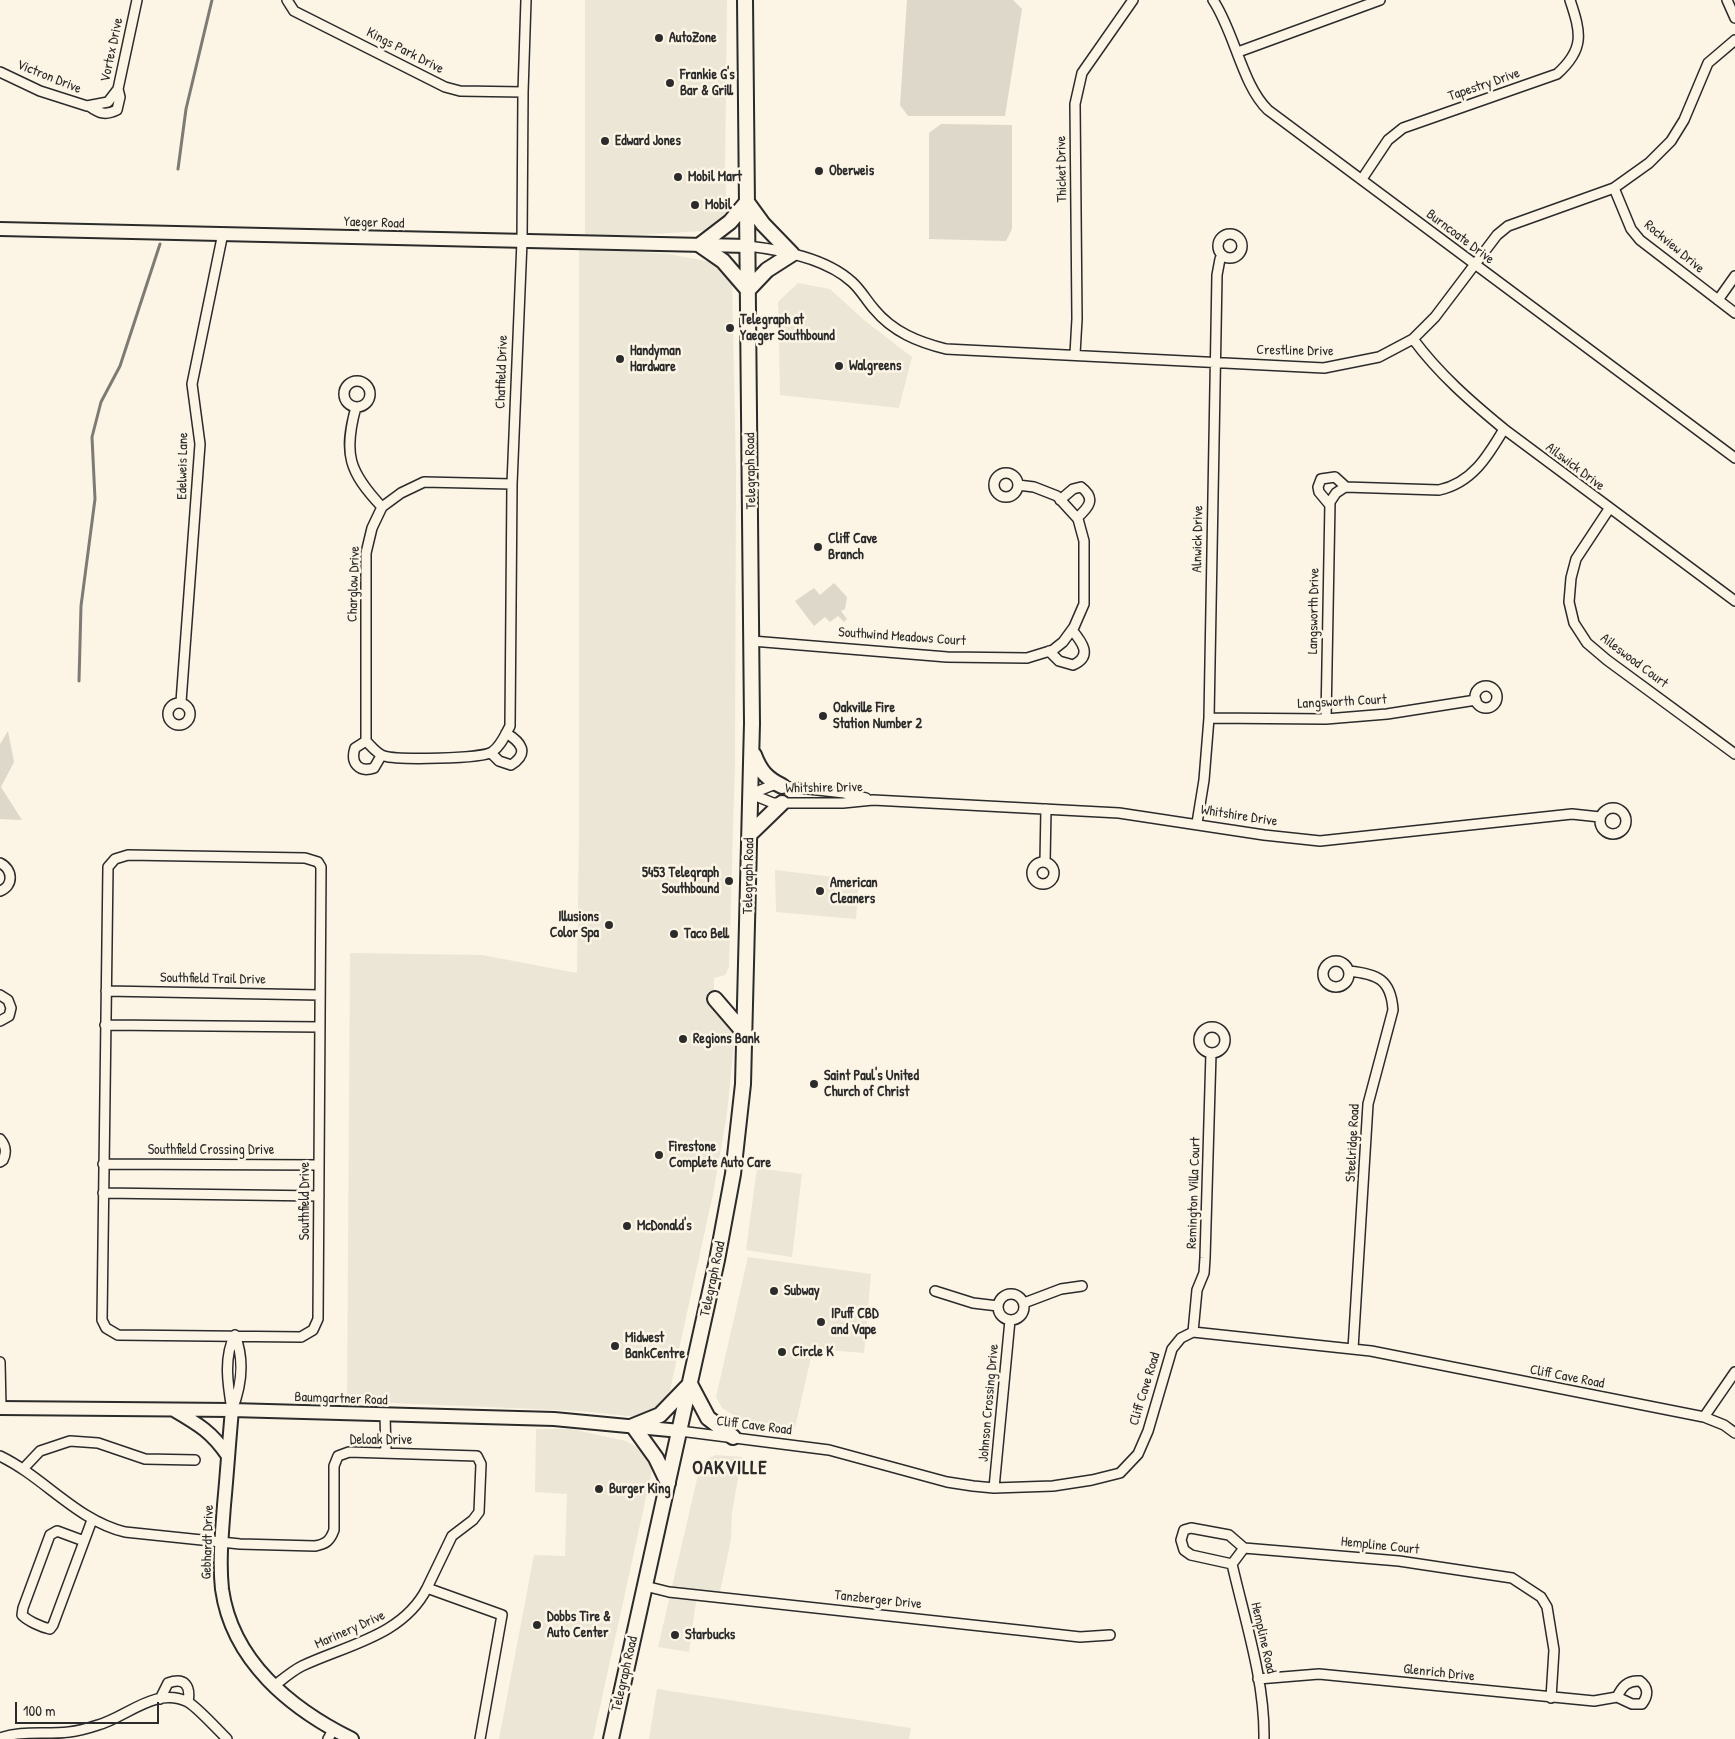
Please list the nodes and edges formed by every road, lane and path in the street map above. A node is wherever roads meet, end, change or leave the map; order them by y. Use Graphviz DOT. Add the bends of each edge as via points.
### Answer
graph roads {
  1 [pos="137,0"];
  2 [pos="287,0"];
  3 [pos="526,0"];
  4 [pos="745,0"];
  5 [pos="1133,0"];
  6 [pos="1214,0"];
  7 [pos="1380,0"];
  8 [pos="1570,0"];
  9 [pos="1727,0"];
  10 [pos="1735,18"];
  11 [pos="1735,40"];
  12 [pos="1238,52"];
  13 [pos="0,72"];
  14 [pos="118,89"];
  15 [pos="523,92"];
  16 [pos="108,102"];
  17 [pos="88,106"];
  18 [pos="1362,179"];
  19 [pos="1614,188"];
  20 [pos="747,202"];
  21 [pos="0,229"];
  22 [pos="223,233"];
  23 [pos="522,241"];
  24 [pos="700,245"];
  25 [pos="748,246"];
  26 [pos="792,254"];
  27 [pos="1223,256"];
  28 [pos="1474,265"];
  29 [pos="1735,276"];
  30 [pos="748,290"];
  31 [pos="1718,300"];
  32 [pos="1735,313"];
  33 [pos="1413,339"];
  34 [pos="1075,354"];
  35 [pos="1215,362"];
  36 [pos="356,407"];
  37 [pos="1504,430"];
  38 [pos="1735,458"];
  39 [pos="512,484"];
  40 [pos="1018,485"];
  41 [pos="1346,487"];
  42 [pos="1060,500"];
  43 [pos="1329,504"];
  44 [pos="382,507"];
  45 [pos="1609,509"];
  46 [pos="1077,518"];
  47 [pos="1735,601"];
  48 [pos="1072,630"];
  49 [pos="752,641"];
  50 [pos="1050,651"];
  51 [pos="1476,700"];
  52 [pos="181,702"];
  53 [pos="1208,718"];
  54 [pos="1326,719"];
  55 [pos="506,733"];
  56 [pos="366,741"];
  57 [pos="752,750"];
  58 [pos="491,753"];
  59 [pos="1735,754"];
  60 [pos="381,756"];
  61 [pos="782,786"];
  62 [pos="752,794"];
  63 [pos="873,800"];
  64 [pos="782,803"];
  65 [pos="1046,809"];
  66 [pos="1600,817"];
  67 [pos="1197,823"];
  68 [pos="750,834"];
  69 [pos="1045,862"];
  70 [pos="0,863"];
  71 [pos="0,891"];
  72 [pos="1348,971"];
  73 [pos="106,991"];
  74 [pos="0,995"];
  75 [pos="320,995"];
  76 [pos="715,999"];
  77 [pos="0,1021"];
  78 [pos="105,1025"];
  79 [pos="320,1028"];
  80 [pos="746,1035"];
  81 [pos="1211,1053"];
  82 [pos="0,1139"];
  83 [pos="0,1162"];
  84 [pos="103,1164"];
  85 [pos="318,1164"];
  86 [pos="104,1193"];
  87 [pos="319,1196"];
  88 [pos="1082,1286"];
  89 [pos="935,1291"];
  90 [pos="1024,1303"];
  91 [pos="998,1306"];
  92 [pos="1010,1320"];
  93 [pos="1193,1332"];
  94 [pos="235,1335"];
  95 [pos="1353,1349"];
  96 [pos="0,1362"];
  97 [pos="1735,1372"];
  98 [pos="690,1384"];
  99 [pos="1,1408"];
  100 [pos="173,1410"];
  101 [pos="232,1410"];
  102 [pos="385,1415"];
  103 [pos="1704,1417"];
  104 [pos="632,1426"];
  105 [pos="680,1431"];
  106 [pos="1735,1433"];
  107 [pos="733,1437"];
  108 [pos="386,1453"];
  109 [pos="0,1456"];
  110 [pos="228,1456"];
  111 [pos="195,1460"];
  112 [pos="23,1469"];
  113 [pos="668,1483"];
  114 [pos="994,1488"];
  115 [pos="92,1520"];
  116 [pos="84,1541"];
  117 [pos="221,1541"];
  118 [pos="1244,1548"];
  119 [pos="1232,1564"];
  120 [pos="645,1586"];
  121 [pos="427,1588"];
  122 [pos="1110,1635"];
  123 [pos="1258,1679"];
  124 [pos="274,1686"];
  125 [pos="1617,1697"];
  126 [pos="1551,1698"];
  127 [pos="160,1699"];
  128 [pos="188,1702"];
  129 [pos="615,1722"];
  130 [pos="331,1734"];
  131 [pos="0,1738"];
  132 [pos="227,1739"];
  133 [pos="352,1739"];
  134 [pos="480,1739"];
  135 [pos="611,1739"];
  136 [pos="624,1739"];
  137 [pos="1264,1739"];
  1 -- 14 [label="street, Vortex Drive"];
  2 -- 15 [label="street, Kings Park Drive" via="294,11 445,87 460,91"];
  3 -- 15 [label="street, Chatfield Drive"];
  4 -- 20 [label="main road, Telegraph Road"];
  5 -- 34 [label="street, Thicket Drive" via="1082,73 1075,104"];
  6 -- 12 [label="street, Burncoate Drive"];
  7 -- 12 [label="street"];
  8 -- 18 [label="street, Tapestry Drive" via="1579,35 1576,52 1569,63 1556,74 1403,128 1388,140"];
  9 -- 10 [label="street"];
  11 -- 19 [label="street, Crestline Drive" via="1708,63 1696,95 1671,141 1649,163"];
  12 -- 18 [label="street, Burncoate Drive" via="1259,101"];
  13 -- 17 [label="street, Victron Drive" via="40,91"];
  14 -- 16 [label="street, Vortex Drive"];
  14 -- 17 [label="street, Victron Drive" via="117,110 109,114 98,113"];
  15 -- 23 [label="street, Chatfield Drive"];
  16 -- 17 [label="street, Victron Drive"];
  18 -- 28 [label="street, Burncoate Drive"];
  19 -- 28 [label="street, Crestline Drive" via="1508,226 1496,235"];
  19 -- 31 [label="street, Rockview Drive" via="1631,229 1640,240"];
  20 -- 24 [label="main road" via="730,222"];
  20 -- 25 [label="main road, Telegraph Road"];
  20 -- 26 [label="main road"];
  21 -- 22 [label="street, Yaeger Road"];
  22 -- 23 [label="street, Yaeger Road"];
  22 -- 52 [label="street, Edelweis Lane" via="192,384 200,444"];
  23 -- 24 [label="street, Yaeger Road"];
  23 -- 39 [label="street, Chatfield Drive"];
  24 -- 25 [label="street, Yaeger Road"];
  24 -- 30 [label="main road" via="723,261"];
  25 -- 26 [label="street, Crestline Drive"];
  25 -- 30 [label="main road, Telegraph Road"];
  26 -- 30 [label="main road" via="767,270"];
  26 -- 34 [label="street, Crestline Drive" via="839,272 859,289 884,320 903,334 927,344 988,352"];
  27 -- 35 [label="street, Alnwick Drive" via="1217,275"];
  28 -- 33 [label="street, Crestline Drive" via="1435,317"];
  28 -- 38 [label="street, Burncoate Drive"];
  29 -- 31 [label="street"];
  30 -- 49 [label="main road, Telegraph Road"];
  31 -- 32 [label="street, Rockview Drive"];
  33 -- 35 [label="street, Crestline Drive" via="1379,357 1324,368"];
  33 -- 37 [label="street, Ailswick Drive" via="1433,366"];
  34 -- 35 [label="street, Crestline Drive"];
  35 -- 53 [label="street, Alnwick Drive"];
  36 -- 44 [label="street" via="349,450 355,473"];
  37 -- 41 [label="street, Langsworth Drive" via="1487,458 1453,487 1440,490"];
  37 -- 45 [label="street, Ailswick Drive"];
  39 -- 44 [label="street, Charglow Drive" via="424,482"];
  39 -- 55 [label="street, Chatfield Drive" via="510,726"];
  40 -- 42 [label="street, Southwind Meadows Court" via="1034,487"];
  41 -- 43 [label="street" via="1336,493"];
  41 -- 43 [label="street, Langsworth Drive" via="1335,477 1321,479 1319,492"];
  42 -- 46 [label="street, Southwind Meadows Court"];
  42 -- 46 [label="street" via="1073,489 1081,487 1088,492 1091,500 1088,508"];
  43 -- 54 [label="street, Langsworth Drive"];
  44 -- 56 [label="street, Charglow Drive" via="372,528 366,553"];
  45 -- 47 [label="street, Ailswick Drive"];
  45 -- 59 [label="street, Aileswood Court" via="1576,560 1570,602 1574,623 1586,643"];
  46 -- 48 [label="street, Southwind Meadows Court" via="1084,541 1084,604"];
  48 -- 50 [label="street, Southwind Meadows Court"];
  48 -- 50 [label="street" via="1084,646 1081,661 1073,665 1059,661"];
  49 -- 50 [label="street, Southwind Meadows Court" via="938,656 1026,658"];
  49 -- 57 [label="main road, Telegraph Road"];
  51 -- 54 [label="street, Langsworth Court" via="1387,714"];
  53 -- 54 [label="street, Langsworth Court"];
  53 -- 67 [label="street, Alnwick Drive"];
  55 -- 58 [label="street, Chatfield Drive"];
  55 -- 58 [label="street" via="520,743 520,760 512,766 499,761"];
  56 -- 60 [label="street"];
  56 -- 60 [label="street" via="353,753 352,760 358,768 374,768"];
  57 -- 61 [label="main road" via="760,770"];
  57 -- 62 [label="main road, Telegraph Road"];
  58 -- 60 [label="street" via="451,758"];
  61 -- 62 [label="street, Whitshire Drive" via="773,785"];
  61 -- 63 [label="street, Whitshire Drive" via="844,793"];
  62 -- 64 [label="street, Whitshire Drive" via="772,803"];
  62 -- 68 [label="main road, Telegraph Road"];
  63 -- 64 [label="street, Whitshire Drive" via="843,804"];
  63 -- 65 [label="street, Whitshire Drive"];
  64 -- 68 [label="main road"];
  65 -- 67 [label="street, Whitshire Drive" via="1120,813"];
  65 -- 69 [label="street"];
  66 -- 67 [label="street, Whitshire Drive" via="1572,814 1320,841"];
  68 -- 80 [label="main road, Telegraph Road"];
  70 -- 71 [label="street" via="8,868 11,877 7,887"];
  72 -- 95 [label="street, Steelridge Road" via="1376,975 1386,983 1392,996 1393,1010 1368,1104"];
  73 -- 75 [label="street, Southfield Trail Drive"];
  73 -- 75 [label="street, Southfield Drive" via="108,867 115,859 128,855 305,858 318,862 322,873"];
  73 -- 78 [label="street, Southfield Drive"];
  74 -- 77 [label="street" via="8,1000 11,1008 9,1016"];
  75 -- 79 [label="street, Southfield Drive"];
  76 -- 80 [label="main road"];
  78 -- 79 [label="street"];
  78 -- 84 [label="street, Southfield Drive"];
  79 -- 85 [label="street, Southfield Drive"];
  80 -- 98 [label="main road, Telegraph Road" via="733,1174 716,1270"];
  81 -- 93 [label="street, Remington Villa Court" via="1205,1258 1204,1273 1197,1290"];
  82 -- 83 [label="street" via="5,1144 6,1154"];
  84 -- 85 [label="street, Southfield Crossing Drive"];
  84 -- 86 [label="street, Southfield Drive"];
  85 -- 87 [label="street, Southfield Drive"];
  86 -- 87 [label="street"];
  86 -- 94 [label="street, Southfield Drive" via="101,1311 106,1328 118,1335"];
  87 -- 94 [label="street, Southfield Drive" via="316,1325 308,1335 301,1337"];
  88 -- 90 [label="street" via="1061,1289"];
  89 -- 91 [label="street" via="973,1303"];
  90 -- 91 [label="street" via="1018,1295 1007,1294"];
  90 -- 92 [label="street" via="1020,1317"];
  91 -- 92 [label="street" via="1001,1316"];
  92 -- 114 [label="street, Johnson Crossing Drive"];
  93 -- 95 [label="street, Cliff Cave Road"];
  93 -- 114 [label="street, Cliff Cave Road" via="1181,1338 1172,1349 1148,1431 1138,1454 1120,1473 1052,1486"];
  94 -- 101 [label="street" via="241,1353 241,1387"];
  95 -- 103 [label="street, Cliff Cave Road"];
  96 -- 99 [label="street"];
  97 -- 103 [label="street"];
  98 -- 104 [label="main road" via="660,1415"];
  98 -- 105 [label="main road, Telegraph Road"];
  98 -- 107 [label="main road" via="708,1418"];
  99 -- 100 [label="street, Baumgartner Road"];
  100 -- 101 [label="street, Baumgartner Road"];
  100 -- 110 [label="street" via="205,1428"];
  101 -- 102 [label="street, Baumgartner Road"];
  101 -- 110 [label="street, Gebhardt Drive"];
  102 -- 104 [label="street, Baumgartner Road" via="554,1419"];
  102 -- 108 [label="street"];
  103 -- 106 [label="street, Cliff Cave Road"];
  104 -- 105 [label="street, Baumgartner Road"];
  104 -- 113 [label="main road" via="656,1458"];
  105 -- 107 [label="street, Cliff Cave Road"];
  105 -- 113 [label="main road, Telegraph Road"];
  107 -- 114 [label="street, Cliff Cave Road" via="850,1454 947,1482"];
  108 -- 117 [label="street, Deloak Drive" via="349,1452 338,1456 334,1473 334,1530 325,1544"];
  108 -- 121 [label="street, Deloak Drive" via="474,1455 480,1460 479,1512 452,1536"];
  109 -- 112 [label="street, Deloak Drive"];
  110 -- 117 [label="street, Gebhardt Drive"];
  111 -- 112 [label="street" via="146,1459 98,1443 70,1441 40,1450"];
  112 -- 115 [label="street, Deloak Drive"];
  113 -- 120 [label="main road, Telegraph Road"];
  115 -- 116 [label="street"];
  115 -- 117 [label="street, Deloak Drive" via="125,1532"];
  116 -- 116 [label="street" via="57,1531 50,1535 23,1608 25,1618 50,1629"];
  117 -- 124 [label="street, Gebhardt Drive" via="221,1575 227,1610 250,1658"];
  118 -- 119 [label="street"];
  118 -- 119 [label="street, Hempline Court" via="1229,1535 1191,1528 1184,1530 1181,1540 1184,1550 1190,1555"];
  118 -- 126 [label="street, Hempline Court" via="1399,1561 1512,1578 1542,1597 1547,1607 1554,1650"];
  119 -- 123 [label="street, Hempline Road"];
  120 -- 122 [label="street, Tanzberger Drive" via="668,1592 1080,1637"];
  120 -- 129 [label="main road, Telegraph Road"];
  121 -- 124 [label="street, Marinery Drive" via="401,1621 383,1632 300,1667"];
  121 -- 134 [label="street" via="502,1615"];
  123 -- 126 [label="street, Glenrich Drive" via="1318,1674"];
  123 -- 137 [label="street, Hempline Road"];
  124 -- 130 [label="street, Gebhardt Drive"];
  125 -- 126 [label="street, Glenrich Drive" via="1594,1701"];
  127 -- 128 [label="street"];
  127 -- 128 [label="street" via="168,1683 181,1681 190,1689"];
  127 -- 131 [label="street" via="147,1701 100,1725 70,1732"];
  128 -- 132 [label="street"];
  129 -- 135 [label="main road, Telegraph Road"];
  129 -- 136 [label="main road"];
  130 -- 133 [label="street, Gebhardt Drive"];
}
